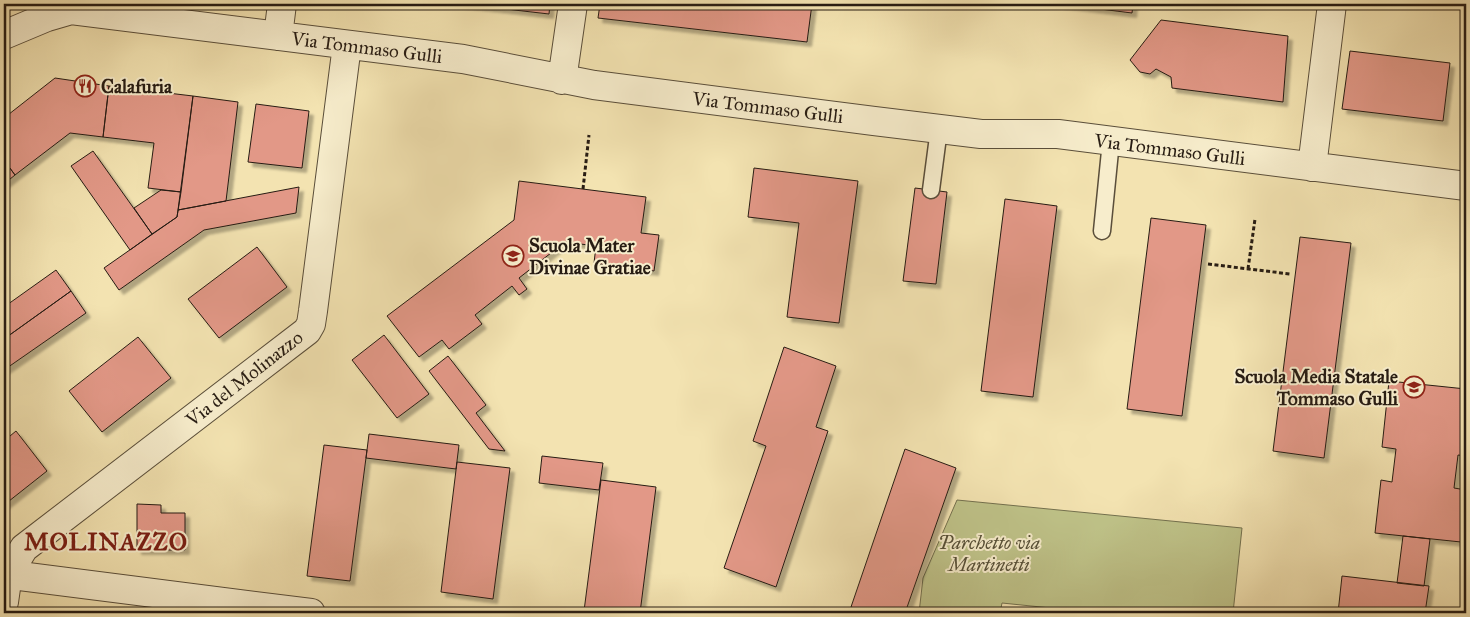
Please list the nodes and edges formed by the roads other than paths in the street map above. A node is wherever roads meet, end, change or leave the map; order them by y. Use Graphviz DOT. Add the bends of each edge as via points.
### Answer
graph roads {
  1 [pos="282,4"];
  2 [pos="573,4"];
  3 [pos="1332,4"];
  4 [pos="65,7"];
  5 [pos="4,35"];
  6 [pos="278,36"];
  7 [pos="347,44"];
  8 [pos="562,80"];
  9 [pos="939,129"];
  10 [pos="1111,141"];
  11 [pos="1312,167"];
  12 [pos="1466,186"];
  13 [pos="931,190"];
  14 [pos="1102,231"];
  15 [pos="6,574"];
  16 [pos="4,602"];
  17 [pos="311,613"];
  1 -- 6 [label="street"];
  2 -- 8 [label="street"];
  3 -- 11 [label="street"];
  4 -- 5 [label="street, Via Tommaso Gulli"];
  4 -- 6 [label="street, Via Tommaso Gulli"];
  6 -- 7 [label="street, Via Tommaso Gulli"];
  7 -- 8 [label="street, Via Tommaso Gulli" via="463,60"];
  7 -- 15 [label="street, Via del Molinazzo" via="311,324 24,548"];
  8 -- 9 [label="street, Via Tommaso Gulli"];
  9 -- 10 [label="street, Via Tommaso Gulli" via="993,135 1058,134"];
  9 -- 13 [label="lane"];
  10 -- 11 [label="street, Via Tommaso Gulli"];
  10 -- 14 [label="lane"];
  11 -- 12 [label="street, Via Tommaso Gulli"];
  15 -- 16 [label="street"];
  15 -- 17 [label="street"];
}
